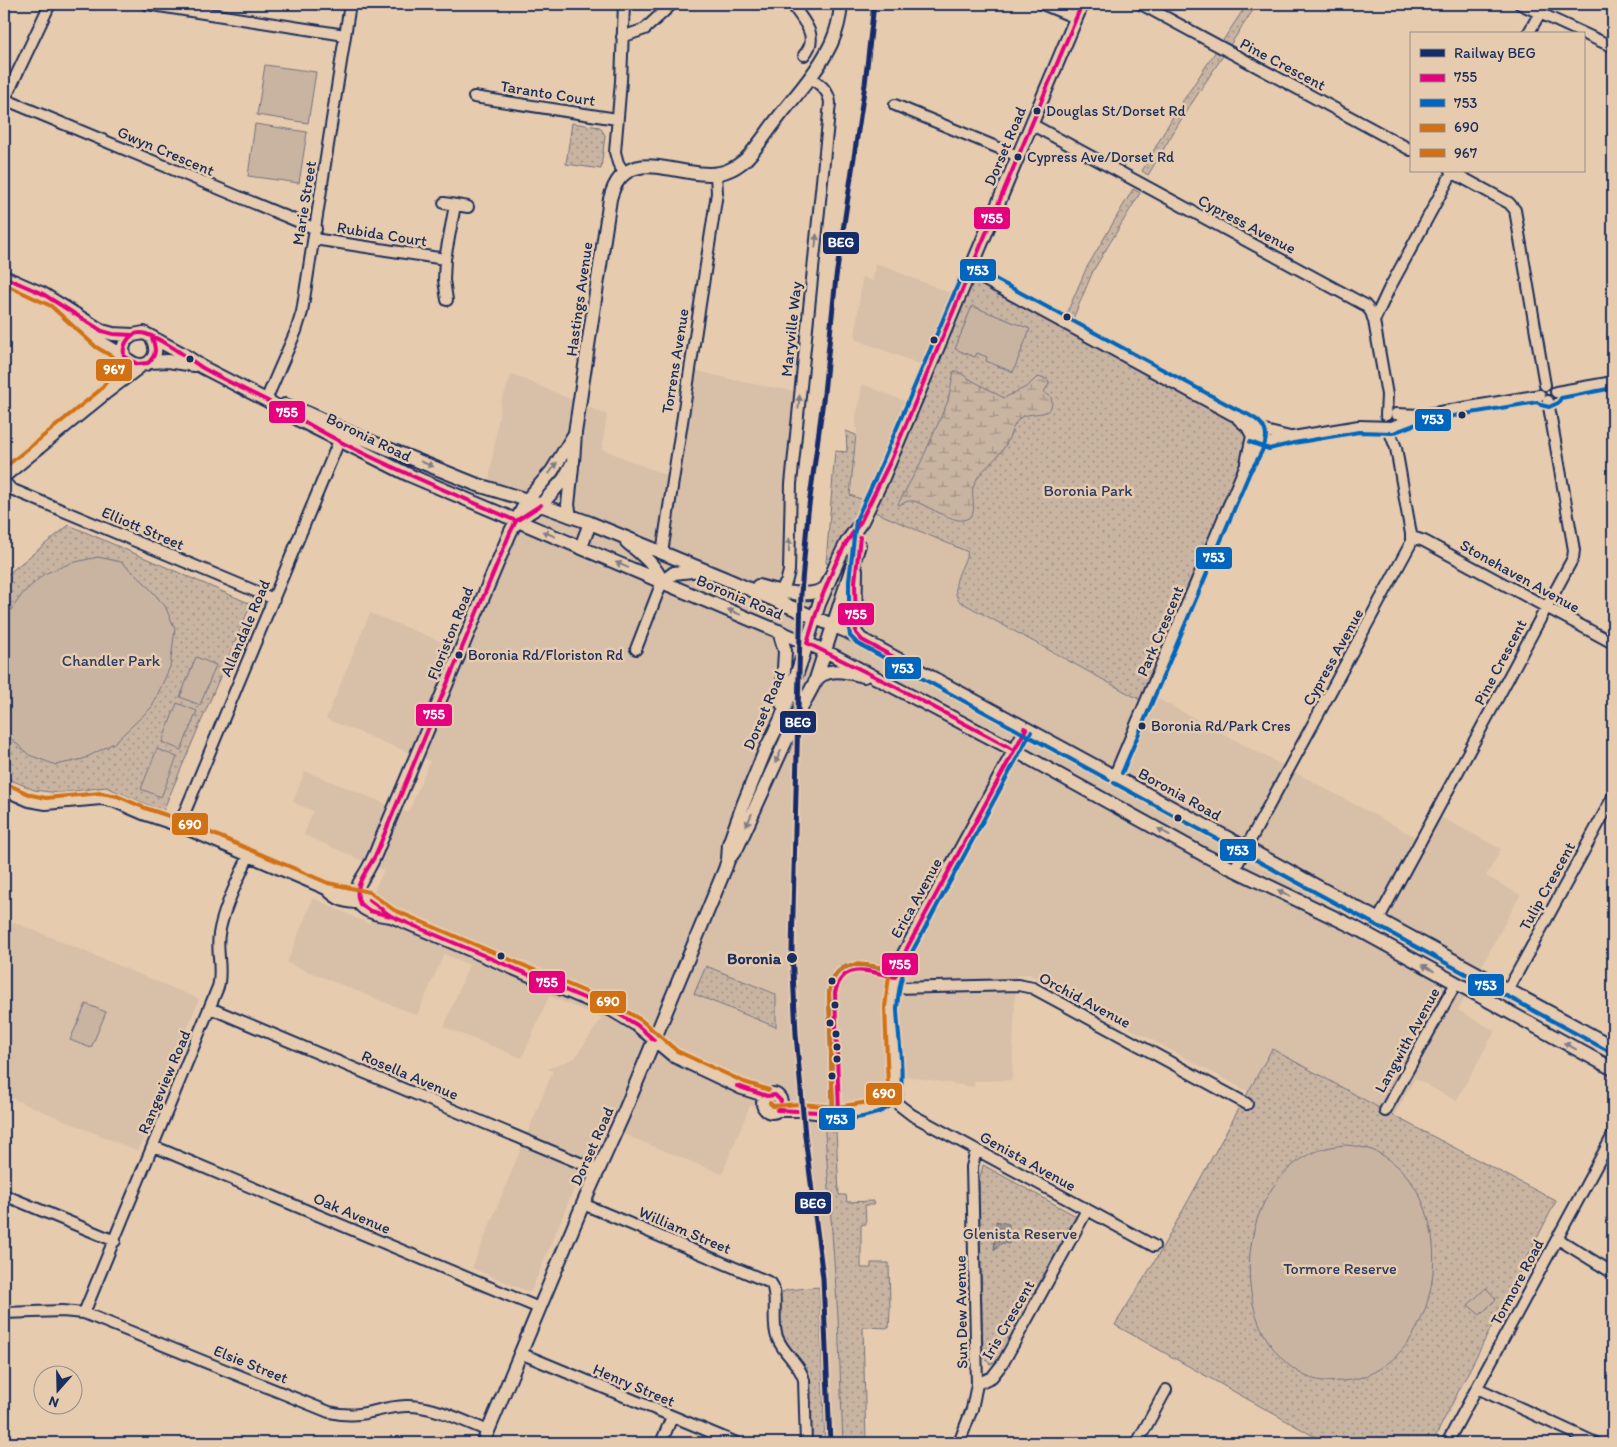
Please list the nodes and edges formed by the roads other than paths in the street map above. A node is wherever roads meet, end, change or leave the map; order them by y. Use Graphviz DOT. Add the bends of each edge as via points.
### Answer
graph roads {
  1 [pos="50,4"];
  2 [pos="146,4"];
  3 [pos="350,4"];
  4 [pos="624,4"];
  5 [pos="672,4"];
  6 [pos="792,4"];
  7 [pos="841,4"];
  8 [pos="1042,4"];
  9 [pos="1082,4"];
  10 [pos="1141,4"];
  11 [pos="1520,4"];
  12 [pos="1542,8"];
  13 [pos="1076,18"];
  14 [pos="1529,32"];
  15 [pos="345,35"];
  16 [pos="622,37"];
  17 [pos="1613,47"];
  18 [pos="804,55"];
  19 [pos="812,73"];
  20 [pos="474,97"];
  21 [pos="4,100"];
  22 [pos="895,105"];
  23 [pos="617,119"];
  24 [pos="1031,124"];
  25 [pos="1410,149"];
  26 [pos="1018,156"];
  27 [pos="1452,172"];
  28 [pos="625,174"];
  29 [pos="716,174"];
  30 [pos="444,203"];
  31 [pos="455,205"];
  32 [pos="468,207"];
  33 [pos="315,234"];
  34 [pos="445,259"];
  35 [pos="970,272"];
  36 [pos="4,277"];
  37 [pos="447,300"];
  38 [pos="56,301"];
  39 [pos="1372,316"];
  40 [pos="133,335"];
  41 [pos="152,338"];
  42 [pos="125,357"];
  43 [pos="146,364"];
  44 [pos="202,367"];
  45 [pos="1613,382"];
  46 [pos="1545,385"];
  47 [pos="1556,392"];
  48 [pos="104,394"];
  49 [pos="1544,398"];
  50 [pos="267,400"];
  51 [pos="1392,420"];
  52 [pos="575,433"];
  53 [pos="1257,436"];
  54 [pos="340,441"];
  55 [pos="573,462"];
  56 [pos="4,476"];
  57 [pos="4,481"];
  58 [pos="527,500"];
  59 [pos="541,505"];
  60 [pos="570,516"];
  61 [pos="862,520"];
  62 [pos="516,521"];
  63 [pos="590,523"];
  64 [pos="618,535"];
  65 [pos="1412,537"];
  66 [pos="859,544"];
  67 [pos="581,547"];
  68 [pos="662,553"];
  69 [pos="704,570"];
  70 [pos="726,579"];
  71 [pos="662,582"];
  72 [pos="825,588"];
  73 [pos="779,591"];
  74 [pos="274,599"];
  75 [pos="1547,608"];
  76 [pos="814,617"];
  77 [pos="833,625"];
  78 [pos="779,631"];
  79 [pos="860,638"];
  80 [pos="807,643"];
  81 [pos="1613,644"];
  82 [pos="636,648"];
  83 [pos="825,651"];
  84 [pos="815,682"];
  85 [pos="892,684"];
  86 [pos="781,719"];
  87 [pos="1026,729"];
  88 [pos="1014,750"];
  89 [pos="1114,777"];
  90 [pos="4,790"];
  91 [pos="1613,797"];
  92 [pos="179,826"];
  93 [pos="1246,849"];
  94 [pos="248,857"];
  95 [pos="728,860"];
  96 [pos="1234,870"];
  97 [pos="361,899"];
  98 [pos="1378,920"];
  99 [pos="1456,983"];
  100 [pos="893,988"];
  101 [pos="1508,990"];
  102 [pos="210,1008"];
  103 [pos="654,1040"];
  104 [pos="1613,1047"];
  105 [pos="1613,1069"];
  106 [pos="890,1098"];
  107 [pos="1246,1104"];
  108 [pos="1385,1111"];
  109 [pos="1613,1135"];
  110 [pos="153,1146"];
  111 [pos="976,1150"];
  112 [pos="599,1171"];
  113 [pos="4,1195"];
  114 [pos="583,1204"];
  115 [pos="1087,1210"];
  116 [pos="1558,1239"];
  117 [pos="115,1241"];
  118 [pos="1154,1246"];
  119 [pos="1613,1273"];
  120 [pos="539,1308"];
  121 [pos="4,1313"];
  122 [pos="84,1313"];
  123 [pos="520,1353"];
  124 [pos="977,1384"];
  125 [pos="1477,1388"];
  126 [pos="1166,1390"];
  127 [pos="672,1416"];
  128 [pos="488,1431"];
  129 [pos="483,1443"];
  130 [pos="661,1443"];
  131 [pos="737,1443"];
  132 [pos="806,1443"];
  133 [pos="959,1443"];
  134 [pos="1137,1443"];
  135 [pos="1447,1443"];
  136 [pos="1596,1443"];
  1 -- 21 [label="street"];
  2 -- 15 [label="street"];
  3 -- 15 [label="street, Marie Street"];
  4 -- 16 [label="street"];
  5 -- 16 [label="street" via="645,29"];
  6 -- 18 [label="street" via="811,34 810,47"];
  7 -- 19 [label="main road" via="834,37"];
  8 -- 13 [label="street"];
  9 -- 13 [label="main road, Dorset Road"];
  10 -- 25 [label="street, Pine Crescent"];
  11 -- 12 [label="street"];
  12 -- 14 [label="street"];
  12 -- 17 [label="street"];
  13 -- 24 [label="main road, Dorset Road"];
  15 -- 33 [label="street, Marie Street"];
  16 -- 23 [label="street"];
  19 -- 29 [label="main road" via="744,161"];
  73 -- 19 [label="street, Maryville Way, one-way" via="786,583 789,568 791,484 830,103 828,94"];
  20 -- 23 [label="street, Taranto Court"];
  21 -- 33 [label="street, Gwyn Crescent"];
  22 -- 26 [label="street"];
  23 -- 28 [label="street" via="615,152"];
  24 -- 26 [label="main road, Dorset Road"];
  24 -- 39 [label="street, Cypress Avenue" via="1361,303"];
  26 -- 35 [label="main road, Dorset Road"];
  27 -- 39 [label="street"];
  27 -- 46 [label="street" via="1509,203 1515,210"];
  28 -- 29 [label="main road" via="648,166"];
  28 -- 52 [label="main road, Hastings Avenue" via="614,186 610,199"];
  29 -- 68 [label="street, Torrens Avenue" via="716,193"];
  30 -- 31 [label="street"];
  31 -- 32 [label="street"];
  31 -- 34 [label="street, Rubida Court"];
  33 -- 34 [label="street, Rubida Court"];
  33 -- 50 [label="street, Marie Street" via="302,312"];
  34 -- 37 [label="street, Rubida Court"];
  35 -- 53 [label="street" via="1234,415 1253,422"];
  35 -- 61 [label="main road, Dorset Road" via="888,467"];
  36 -- 38 [label="main road"];
  38 -- 40 [label="main road" via="102,331"];
  38 -- 42 [label="main road" via="100,342"];
  39 -- 51 [label="street"];
  40 -- 41 [label="main road" via="144,333"];
  40 -- 42 [label="main road" via="125,344"];
  41 -- 43 [label="main road" via="155,356"];
  41 -- 44 [label="main road, Boronia Road"];
  42 -- 43 [label="main road" via="134,364"];
  42 -- 48 [label="main road" via="117,378"];
  43 -- 44 [label="main road, Boronia Road" via="168,361"];
  43 -- 48 [label="main road"];
  44 -- 50 [label="main road, Boronia Road"];
  45 -- 47 [label="street"];
  46 -- 47 [label="street" via="1552,386"];
  46 -- 49 [label="street" via="1541,389"];
  47 -- 49 [label="street" via="1554,398"];
  48 -- 56 [label="main road"];
  49 -- 51 [label="street"];
  49 -- 75 [label="street, Pine Crescent" via="1574,553"];
  50 -- 54 [label="main road, Boronia Road"];
  50 -- 58 [label="main road, Boronia Road, one-way" via="307,412 359,438 475,484"];
  51 -- 53 [label="street" via="1269,443"];
  51 -- 65 [label="street"];
  52 -- 55 [label="main road, Hastings Avenue"];
  58 -- 52 [label="main road, Hastings Avenue, one-way" via="552,471"];
  53 -- 89 [label="street, Park Crescent"];
  54 -- 62 [label="main road, Boronia Road"];
  54 -- 74 [label="street, Allandale Road"];
  55 -- 59 [label="main road, Hastings Avenue" via="564,479"];
  55 -- 60 [label="main road" via="568,505"];
  57 -- 74 [label="street, Elliott Street" via="11,489"];
  58 -- 59 [label="main road, Boronia Road"];
  58 -- 62 [label="main road, Hastings Avenue"];
  59 -- 60 [label="main road, Boronia Road"];
  59 -- 62 [label="main road"];
  60 -- 63 [label="main road, Boronia Road"];
  61 -- 66 [label="main road, Dorset Road"];
  61 -- 72 [label="main road, Dorset Road" via="847,542"];
  67 -- 62 [label="main road, Boronia Road, one-way"];
  62 -- 97 [label="main road, Floriston Road" via="369,869"];
  63 -- 64 [label="main road, Boronia Road"];
  63 -- 67 [label="main road"];
  64 -- 68 [label="main road, Boronia Road"];
  64 -- 71 [label="main road" via="653,565"];
  65 -- 75 [label="street, Stonehaven Avenue" via="1424,540"];
  65 -- 93 [label="street, Cypress Avenue" via="1409,548"];
  66 -- 77 [label="main road, Dorset Road"];
  66 -- 79 [label="main road, Dorset Road" via="854,618"];
  71 -- 67 [label="main road, Boronia Road, one-way"];
  68 -- 69 [label="main road, Boronia Road"];
  69 -- 70 [label="main road, Boronia Road"];
  69 -- 71 [label="main road" via="674,573"];
  70 -- 73 [label="main road, Boronia Road"];
  70 -- 76 [label="main road, Boronia Road"];
  78 -- 71 [label="main road, Boronia Road, one-way"];
  71 -- 82 [label="street"];
  72 -- 73 [label="main road, Boronia Road" via="808,593"];
  72 -- 76 [label="main road, Dorset Road"];
  74 -- 92 [label="street, Allandale Road"];
  75 -- 81 [label="street, Stonehaven Avenue"];
  75 -- 98 [label="street, Pine Crescent"];
  76 -- 77 [label="main road, Boronia Road"];
  76 -- 80 [label="main road, Dorset Road"];
  77 -- 79 [label="main road, Boronia Road"];
  77 -- 83 [label="main road, Dorset Road"];
  78 -- 80 [label="main road, Boronia Road"];
  78 -- 86 [label="main road" via="785,651"];
  79 -- 87 [label="main road, Boronia Road"];
  80 -- 83 [label="main road, Boronia Road"];
  80 -- 86 [label="main road, Dorset Road"];
  83 -- 84 [label="main road, Dorset Road"];
  83 -- 85 [label="main road, Boronia Road"];
  84 -- 85 [label="main road" via="824,674 843,672"];
  84 -- 95 [label="main road, Dorset Road, one-way" via="737,848"];
  85 -- 88 [label="main road, Boronia Road"];
  86 -- 95 [label="main road, Dorset Road" via="752,782 729,844"];
  87 -- 88 [label="main road, Erica Avenue"];
  87 -- 89 [label="main road, Boronia Road"];
  96 -- 88 [label="main road, Boronia Road, one-way"];
  88 -- 100 [label="main road, Erica Avenue" via="900,961"];
  89 -- 93 [label="main road, Boronia Road"];
  90 -- 92 [label="street" via="29,801 46,804 101,799"];
  91 -- 101 [label="street, Tulip Crescent"];
  92 -- 94 [label="street"];
  93 -- 96 [label="street, Cypress Avenue"];
  93 -- 98 [label="main road, Boronia Road"];
  94 -- 97 [label="street" via="326,889 343,902"];
  94 -- 102 [label="street, Rangeview Road" via="219,932 221,976"];
  95 -- 103 [label="main road, Dorset Road"];
  99 -- 96 [label="main road, Boronia Road, one-way" via="1354,927"];
  97 -- 103 [label="main road" via="391,916 584,997 637,1025"];
  98 -- 101 [label="main road, Boronia Road"];
  105 -- 99 [label="main road, Boronia Road, one-way"];
  99 -- 108 [label="street, Langwith Avenue"];
  100 -- 106 [label="main road, Erica Avenue" via="895,1081"];
  100 -- 107 [label="street, Orchid Avenue" via="1018,985 1033,988"];
  101 -- 104 [label="main road, Boronia Road"];
  102 -- 110 [label="street, Rangeview Road"];
  102 -- 112 [label="street, Rosella Avenue"];
  103 -- 106 [label="main road" via="674,1056 765,1100 769,1111 788,1104 799,1110 823,1113 870,1108"];
  103 -- 112 [label="main road, Dorset Road"];
  106 -- 111 [label="street, Genista Avenue" via="912,1115"];
  109 -- 116 [label="street, Tormore Road"];
  110 -- 117 [label="street, Rangeview Road"];
  110 -- 120 [label="street, Oak Avenue"];
  111 -- 115 [label="street, Genista Avenue"];
  111 -- 124 [label="street, Sun Dew Avenue" via="972,1166"];
  112 -- 114 [label="main road, Dorset Road"];
  113 -- 117 [label="street"];
  114 -- 120 [label="main road, Dorset Road"];
  114 -- 132 [label="street, William Street" via="768,1281 773,1286 776,1336 804,1380"];
  115 -- 118 [label="street, Genista Avenue"];
  115 -- 124 [label="street, Iris Crescent" via="1003,1363 992,1377"];
  116 -- 119 [label="street"];
  116 -- 125 [label="street, Tormore Road"];
  117 -- 122 [label="street, Rangeview Road"];
  120 -- 123 [label="main road, Dorset Road"];
  121 -- 122 [label="street, Elsie Street" via="62,1310"];
  122 -- 128 [label="street, Elsie Street" via="329,1412 355,1416 419,1406"];
  123 -- 127 [label="street, Henry Street"];
  123 -- 128 [label="main road, Dorset Road"];
  124 -- 133 [label="street" via="972,1409"];
  125 -- 135 [label="street, Tormore Road"];
  125 -- 136 [label="street"];
  126 -- 134 [label="street"];
  127 -- 130 [label="street"];
  127 -- 131 [label="street, Henry Street"];
  128 -- 129 [label="main road, Dorset Road"];
}
